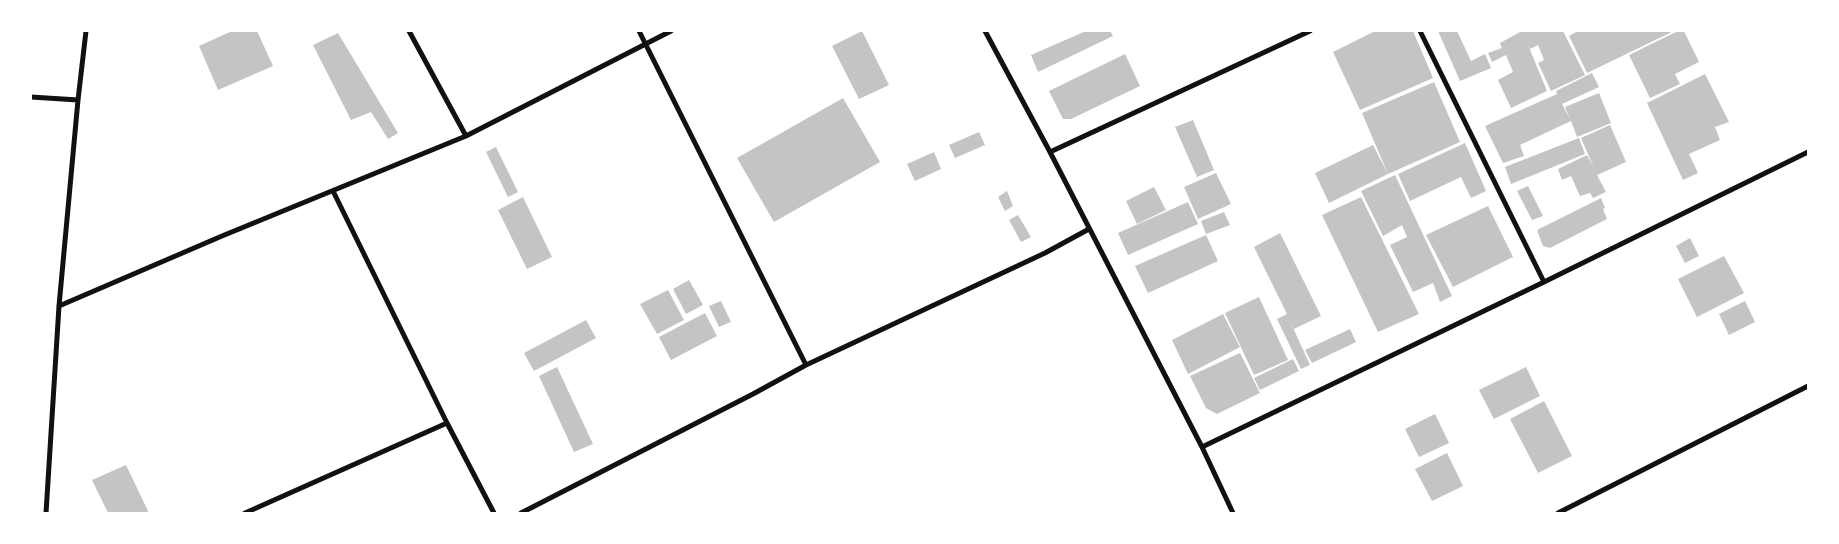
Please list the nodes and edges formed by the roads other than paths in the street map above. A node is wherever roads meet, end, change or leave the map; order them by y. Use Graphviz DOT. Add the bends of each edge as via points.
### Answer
graph roads {
  1 [pos="86,31"];
  2 [pos="409,31"];
  3 [pos="639,31"];
  4 [pos="671,31"];
  5 [pos="985,31"];
  6 [pos="1310,31"];
  7 [pos="1420,31"];
  8 [pos="646,44"];
  9 [pos="31,96"];
  10 [pos="78,100"];
  11 [pos="466,136"];
  12 [pos="1050,152"];
  13 [pos="1808,152"];
  14 [pos="333,190"];
  15 [pos="1089,229"];
  16 [pos="1544,282"];
  17 [pos="59,306"];
  18 [pos="806,365"];
  19 [pos="1808,386"];
  20 [pos="448,422"];
  21 [pos="1202,447"];
  22 [pos="1560,512"];
  23 [pos="46,513"];
  24 [pos="245,513"];
  25 [pos="494,513"];
  26 [pos="521,513"];
  27 [pos="1232,513"];
  1 -- 10 [label="street"];
  2 -- 11 [label="street"];
  3 -- 8 [label="street"];
  4 -- 8 [label="street"];
  5 -- 12 [label="street"];
  6 -- 12 [label="street"];
  7 -- 16 [label="street"];
  8 -- 11 [label="street"];
  8 -- 18 [label="street"];
  9 -- 10 [label="street"];
  10 -- 17 [label="street"];
  11 -- 14 [label="street"];
  12 -- 15 [label="street"];
  13 -- 16 [label="street"];
  14 -- 17 [label="street"];
  14 -- 20 [label="street"];
  15 -- 18 [label="street" via="1045,253"];
  15 -- 21 [label="street"];
  16 -- 21 [label="street"];
  17 -- 23 [label="street"];
  18 -- 26 [label="street"];
  19 -- 22 [label="street"];
  20 -- 24 [label="street"];
  20 -- 25 [label="street"];
  21 -- 27 [label="street"];
}
